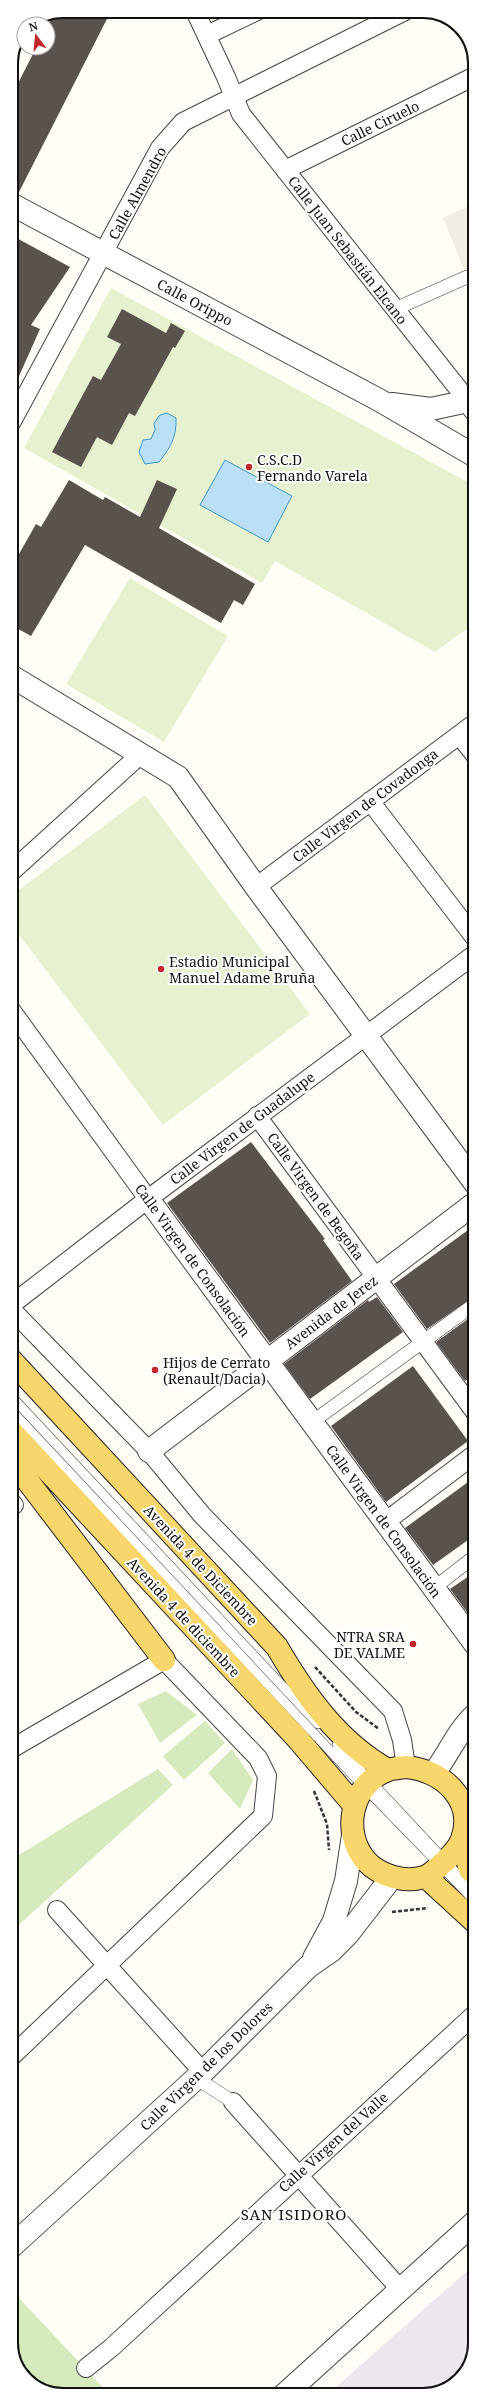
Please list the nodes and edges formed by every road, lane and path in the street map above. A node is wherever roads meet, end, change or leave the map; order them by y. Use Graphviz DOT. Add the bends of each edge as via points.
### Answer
graph roads {
  1 [pos="198,18"];
  2 [pos="242,18"];
  3 [pos="391,18"];
  4 [pos="207,35"];
  5 [pos="468,79"];
  6 [pos="233,96"];
  7 [pos="285,170"];
  8 [pos="18,208"];
  9 [pos="104,253"];
  10 [pos="467,277"];
  11 [pos="396,309"];
  12 [pos="468,398"];
  13 [pos="379,400"];
  14 [pos="468,404"];
  15 [pos="443,407"];
  16 [pos="18,410"];
  17 [pos="438,436"];
  18 [pos="468,452"];
  19 [pos="18,680"];
  20 [pos="468,728"];
  21 [pos="459,735"];
  22 [pos="468,747"];
  23 [pos="141,754"];
  24 [pos="370,801"];
  25 [pos="18,866"];
  26 [pos="256,887"];
  27 [pos="468,929"];
  28 [pos="468,959"];
  29 [pos="18,1020"];
  30 [pos="365,1035"];
  31 [pos="257,1116"];
  32 [pos="468,1174"];
  33 [pos="148,1198"];
  34 [pos="468,1208"];
  35 [pos="376,1278"];
  36 [pos="18,1300"];
  37 [pos="468,1309"];
  38 [pos="18,1316"];
  39 [pos="424,1342"];
  40 [pos="267,1361"];
  41 [pos="18,1368"];
  42 [pos="468,1402"];
  43 [pos="18,1403"];
  44 [pos="18,1417"];
  45 [pos="312,1422"];
  46 [pos="18,1439"];
  47 [pos="149,1451"];
  48 [pos="468,1459"];
  49 [pos="18,1468"];
  50 [pos="385,1522"];
  51 [pos="468,1561"];
  52 [pos="434,1588"];
  53 [pos="468,1634"];
  54 [pos="164,1660"];
  55 [pos="468,1721"];
  56 [pos="18,1745"];
  57 [pos="434,1773"];
  58 [pos="377,1782"];
  59 [pos="312,1787"];
  60 [pos="468,1809"];
  61 [pos="468,1814"];
  62 [pos="353,1835"];
  63 [pos="462,1839"];
  64 [pos="329,1852"];
  65 [pos="468,1862"];
  66 [pos="437,1867"];
  67 [pos="392,1877"];
  68 [pos="468,1888"];
  69 [pos="468,1895"];
  70 [pos="57,1910"];
  71 [pos="434,1911"];
  72 [pos="388,1912"];
  73 [pos="468,1912"];
  74 [pos="108,1967"];
  75 [pos="308,1967"];
  76 [pos="468,2020"];
  77 [pos="18,2051"];
  78 [pos="199,2075"];
  79 [pos="233,2102"];
  80 [pos="298,2174"];
  81 [pos="468,2228"];
  82 [pos="18,2241"];
  83 [pos="400,2289"];
  84 [pos="86,2368"];
  85 [pos="291,2388"];
  1 -- 4 [label="street, Calle Juan Sebastián Elcano"];
  2 -- 4 [label="street"];
  3 -- 6 [label="street, Calle Almendro"];
  4 -- 6 [label="street, Calle Juan Sebastián Elcano"];
  5 -- 7 [label="street, Calle Ciruelo"];
  6 -- 7 [label="street, Calle Juan Sebastián Elcano" via="241,114"];
  6 -- 9 [label="street, Calle Almendro" via="182,122 160,148"];
  7 -- 11 [label="street, Calle Juan Sebastián Elcano"];
  8 -- 9 [label="street, Calle Orippo"];
  9 -- 13 [label="street, Calle Orippo"];
  9 -- 16 [label="street, Calle Almendro"];
  10 -- 11 [label="street"];
  11 -- 12 [label="street, Calle Juan Sebastián Elcano"];
  13 -- 15 [label="street" via="416,408"];
  13 -- 17 [label="street"];
  14 -- 15 [label="street"];
  15 -- 17 [label="street" via="438,411 433,423"];
  17 -- 18 [label="street"];
  19 -- 23 [label="street"];
  20 -- 21 [label="street, Calle Virgen de Covadonga"];
  21 -- 22 [label="street"];
  21 -- 24 [label="street, Calle Virgen de Covadonga"];
  23 -- 25 [label="street"];
  23 -- 26 [label="street" via="178,777"];
  24 -- 26 [label="street, Calle Virgen de Covadonga"];
  24 -- 27 [label="street"];
  26 -- 30 [label="street"];
  28 -- 30 [label="street, Calle Virgen de Guadalupe"];
  29 -- 33 [label="street, Calle Virgen de Consolación"];
  30 -- 31 [label="street, Calle Virgen de Guadalupe"];
  30 -- 32 [label="street"];
  31 -- 33 [label="street, Calle Virgen de Guadalupe"];
  31 -- 35 [label="street, Calle Virgen de Begoña"];
  33 -- 36 [label="street, Calle Virgen de Guadalupe"];
  33 -- 40 [label="street, Calle Virgen de Consolación"];
  34 -- 35 [label="street, Avenida de Jerez"];
  35 -- 39 [label="street, Calle Virgen de Begoña"];
  35 -- 40 [label="street, Avenida de Jerez"];
  37 -- 39 [label="street"];
  38 -- 47 [label="street"];
  39 -- 42 [label="street, Calle Virgen de Begoña"];
  39 -- 45 [label="street"];
  40 -- 45 [label="street, Calle Virgen de Consolación"];
  40 -- 47 [label="street, Avenida de Jerez"];
  41 -- 58 [label="main road, Avenida 4 de Diciembre" via="277,1647 300,1686 362,1754"];
  43 -- 58 [label="lane"];
  44 -- 58 [label="lane"];
  45 -- 50 [label="street, Calle Virgen de Consolación"];
  46 -- 58 [label="main road, Avenida 4 de diciembre" via="297,1738"];
  47 -- 58 [label="street" via="202,1515 393,1711 402,1740"];
  48 -- 50 [label="street"];
  49 -- 54 [label="main road"];
  50 -- 52 [label="street, Calle Virgen de Consolación"];
  51 -- 52 [label="street"];
  52 -- 53 [label="street, Calle Virgen de Consolación"];
  54 -- 56 [label="street"];
  54 -- 74 [label="street" via="258,1758 266,1776 263,1816"];
  55 -- 57 [label="street" via="449,1754"];
  57 -- 58 [label="main road" via="421,1768"];
  57 -- 60 [label="main road" via="448,1783"];
  58 -- 62 [label="main road" via="352,1820"];
  58 -- 66 [label="lane"];
  59 -- 64 [label="path" via="327,1824"];
  61 -- 63 [label="main road"];
  62 -- 67 [label="main road" via="358,1849 367,1862 378,1871"];
  62 -- 75 [label="street" via="346,1881 334,1921"];
  63 -- 65 [label="main road"];
  63 -- 66 [label="main road"];
  66 -- 67 [label="main road" via="409,1880"];
  66 -- 68 [label="lane"];
  66 -- 69 [label="lane"];
  66 -- 73 [label="main road"];
  67 -- 75 [label="street, Calle Virgen de los Dolores" via="348,1934 331,1951"];
  70 -- 74 [label="street"];
  71 -- 72 [label="path" via="428,1908"];
  74 -- 77 [label="street"];
  74 -- 78 [label="street"];
  75 -- 78 [label="street, Calle Virgen de los Dolores"];
  76 -- 80 [label="street, Calle Virgen del Valle"];
  78 -- 79 [label="street"];
  78 -- 82 [label="street, Calle Virgen de los Dolores"];
  79 -- 80 [label="street"];
  80 -- 83 [label="street"];
  80 -- 84 [label="street, Calle Virgen del Valle" via="111,2348"];
  81 -- 83 [label="street"];
  83 -- 85 [label="street"];
}
